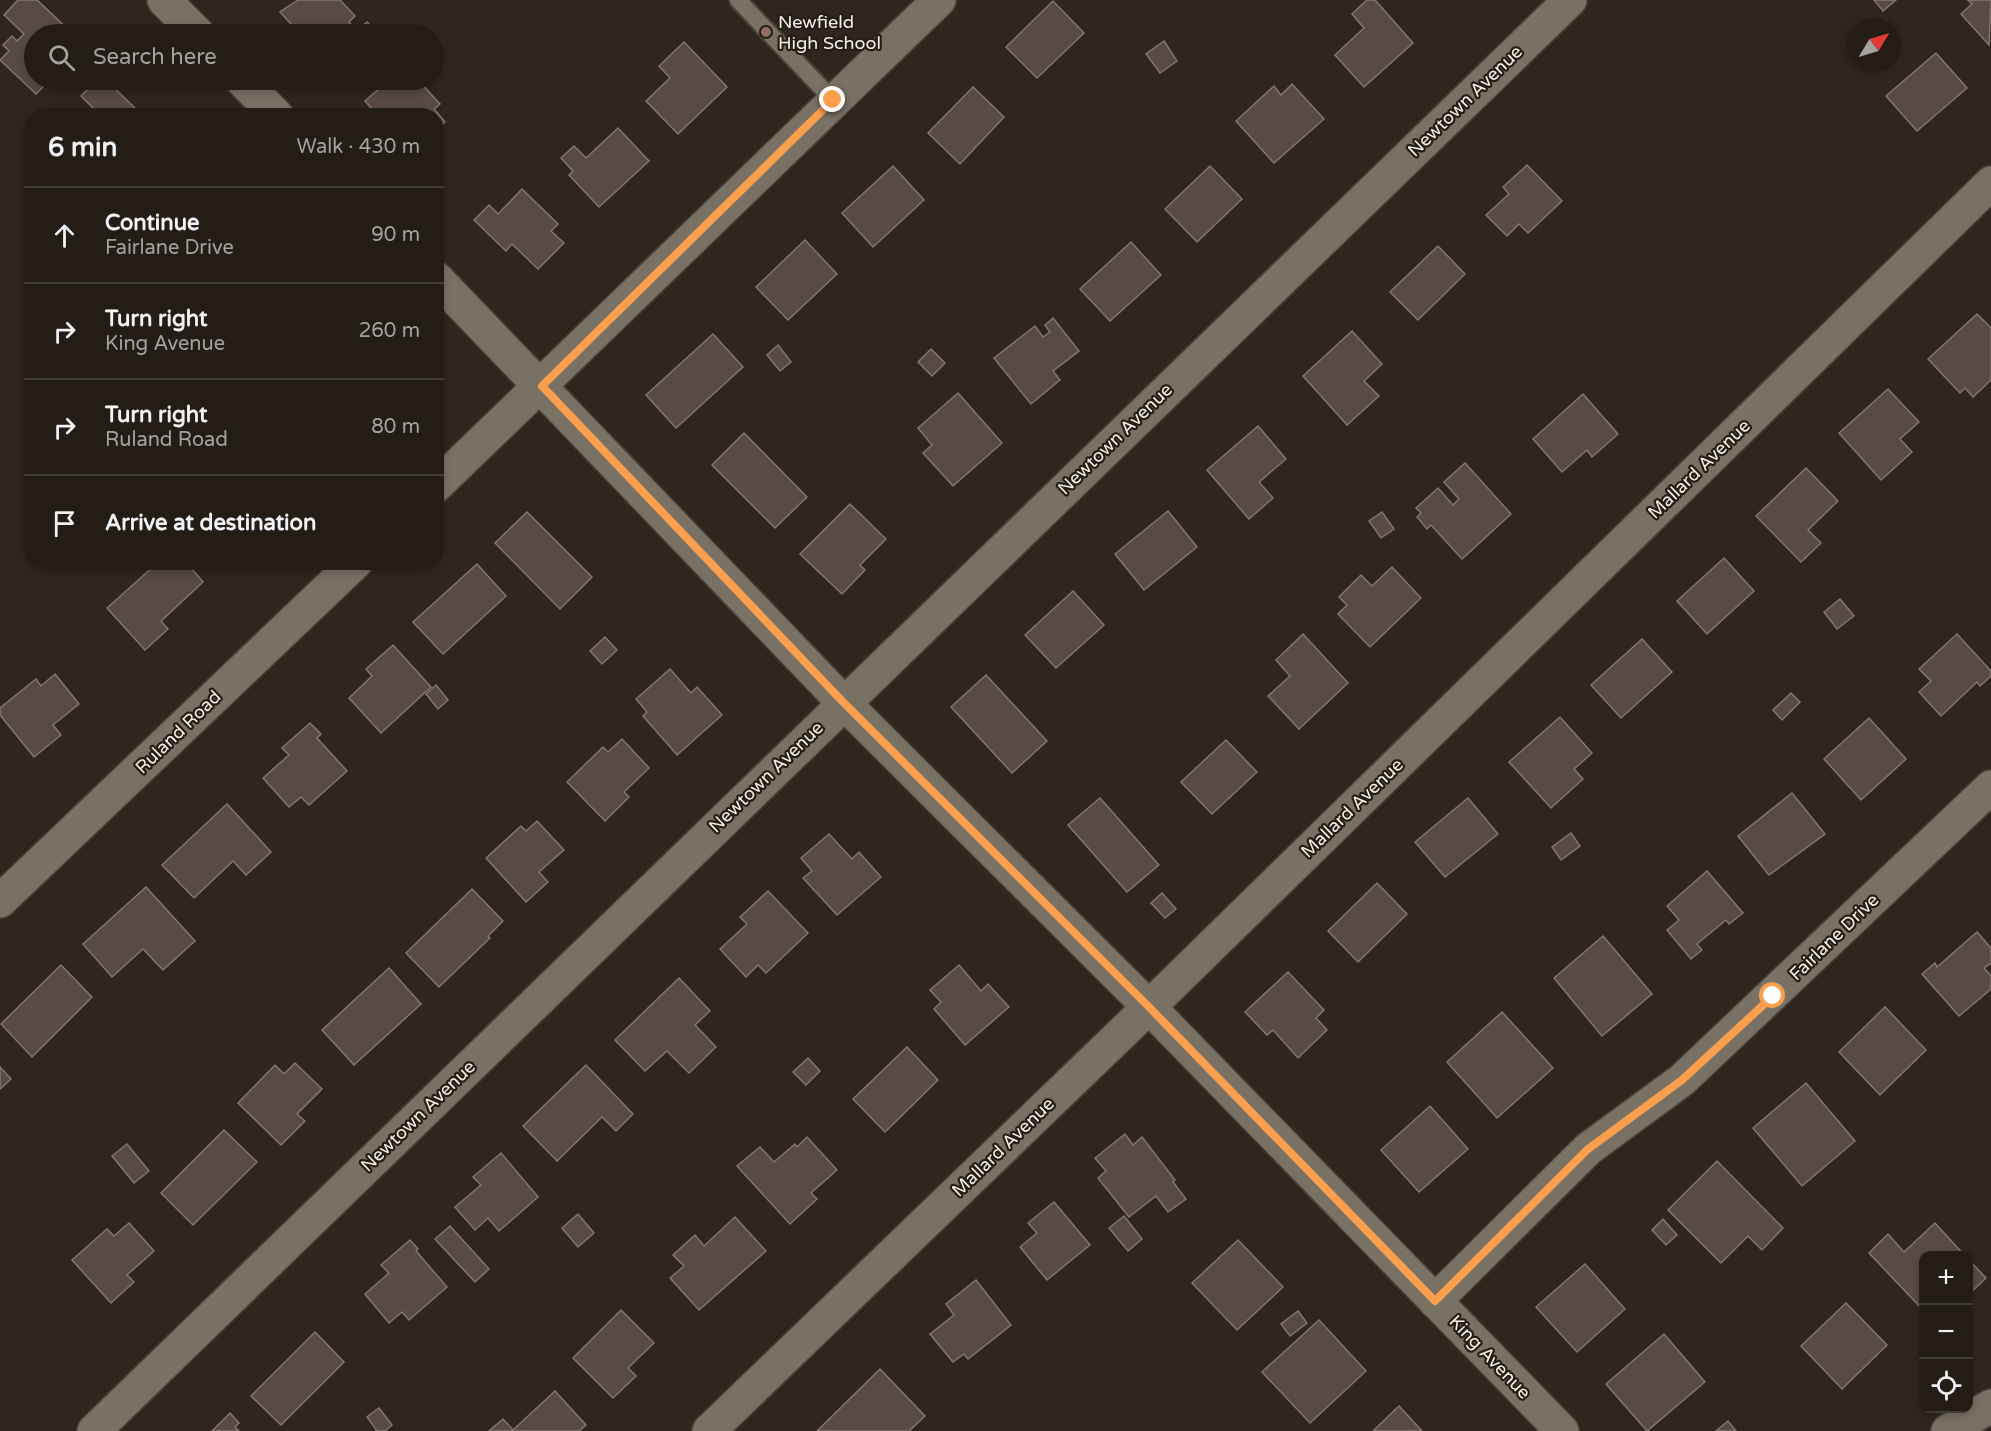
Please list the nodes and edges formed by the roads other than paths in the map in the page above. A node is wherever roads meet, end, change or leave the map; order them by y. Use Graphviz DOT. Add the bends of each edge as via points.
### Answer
graph roads {
  1 [pos="164,0"];
  2 [pos="738,0"];
  3 [pos="939,0"];
  4 [pos="1570,0"];
  5 [pos="188,24"];
  6 [pos="252,90"];
  7 [pos="833,100"];
  8 [pos="270,108"];
  9 [pos="1991,183"];
  10 [pos="444,286"];
  11 [pos="542,386"];
  12 [pos="444,478"];
  13 [pos="348,570"];
  14 [pos="843,702"];
  15 [pos="1991,787"];
  16 [pos="0,901"];
  17 [pos="1149,1007"];
  18 [pos="1435,1301"];
  19 [pos="1991,1406"];
  20 [pos="94,1431"];
  21 [pos="709,1431"];
  22 [pos="1562,1431"];
  23 [pos="1948,1431"];
  1 -- 5 [label="street"];
  2 -- 7 [label="lane"];
  3 -- 7 [label="street"];
  4 -- 14 [label="street, Newtown Avenue"];
  6 -- 8 [label="street"];
  7 -- 11 [label="street"];
  9 -- 17 [label="street, Mallard Avenue"];
  10 -- 11 [label="street, King Avenue"];
  11 -- 12 [label="street"];
  11 -- 14 [label="street, King Avenue"];
  13 -- 16 [label="street, Ruland Road"];
  14 -- 17 [label="street, King Avenue"];
  14 -- 20 [label="street, Newtown Avenue"];
  15 -- 18 [label="street, Fairlane Drive" via="1682,1080 1588,1149"];
  17 -- 18 [label="street, King Avenue"];
  17 -- 21 [label="street, Mallard Avenue"];
  18 -- 22 [label="street, King Avenue"];
  19 -- 23 [label="street"];
}
